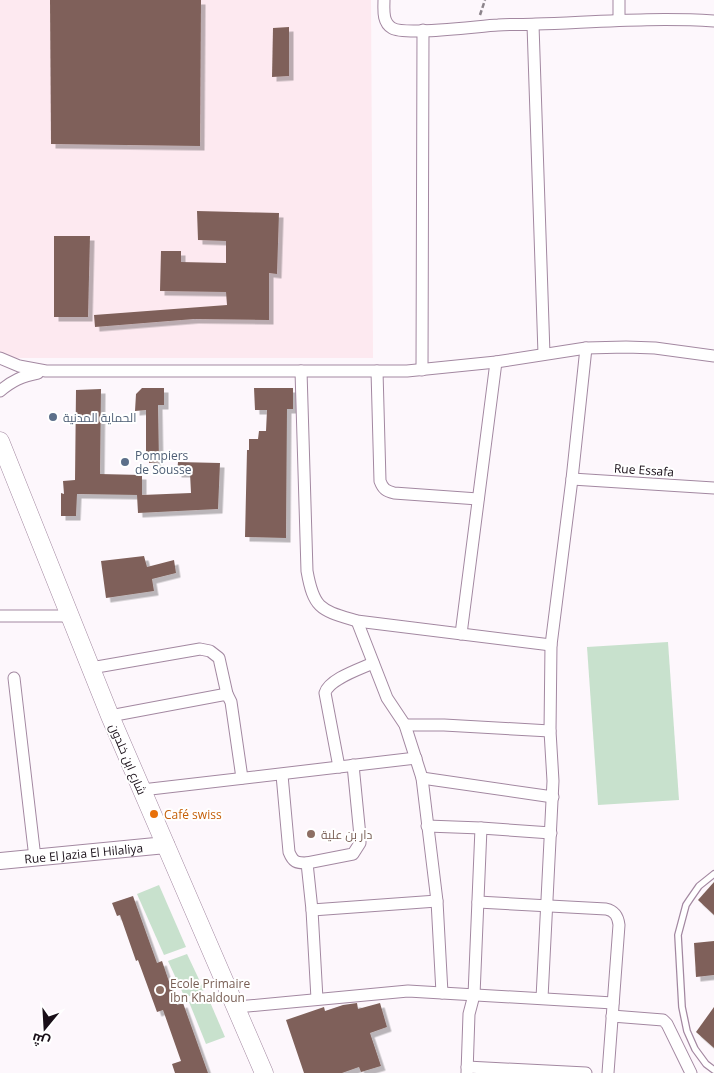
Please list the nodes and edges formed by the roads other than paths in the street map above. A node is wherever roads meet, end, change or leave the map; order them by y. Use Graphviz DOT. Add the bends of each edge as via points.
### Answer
graph roads {
  1 [pos="384,0"];
  2 [pos="619,0"];
  3 [pos="619,20"];
  4 [pos="714,21"];
  5 [pos="534,25"];
  6 [pos="424,30"];
  7 [pos="586,348"];
  8 [pos="544,354"];
  9 [pos="714,356"];
  10 [pos="0,358"];
  11 [pos="496,362"];
  12 [pos="422,370"];
  13 [pos="46,371"];
  14 [pos="301,371"];
  15 [pos="377,371"];
  16 [pos="0,391"];
  17 [pos="0,441"];
  18 [pos="572,479"];
  19 [pos="714,488"];
  20 [pos="478,499"];
  21 [pos="0,616"];
  22 [pos="69,616"];
  23 [pos="357,621"];
  24 [pos="460,634"];
  25 [pos="551,645"];
  26 [pos="373,663"];
  27 [pos="91,668"];
  28 [pos="14,678"];
  29 [pos="228,694"];
  30 [pos="110,716"];
  31 [pos="405,725"];
  32 [pos="550,731"];
  33 [pos="416,758"];
  34 [pos="353,765"];
  35 [pos="339,767"];
  36 [pos="282,775"];
  37 [pos="242,778"];
  38 [pos="422,778"];
  39 [pos="142,790"];
  40 [pos="553,797"];
  41 [pos="427,826"];
  42 [pos="481,828"];
  43 [pos="551,833"];
  44 [pos="166,844"];
  45 [pos="35,858"];
  46 [pos="0,861"];
  47 [pos="307,863"];
  48 [pos="714,874"];
  49 [pos="437,901"];
  50 [pos="478,902"];
  51 [pos="547,906"];
  52 [pos="312,910"];
  53 [pos="442,993"];
  54 [pos="474,995"];
  55 [pos="542,998"];
  56 [pos="317,999"];
  57 [pos="613,1003"];
  58 [pos="237,1007"];
  59 [pos="612,1016"];
  60 [pos="683,1058"];
  61 [pos="467,1070"];
  62 [pos="714,1070"];
  63 [pos="537,1071"];
  64 [pos="264,1073"];
  65 [pos="586,1073"];
  66 [pos="608,1073"];
  67 [pos="682,1073"];
  68 [pos="691,1073"];
  1 -- 6 [label="street" via="384,17 392,28"];
  2 -- 3 [label="street"];
  3 -- 4 [label="street" via="672,18"];
  3 -- 5 [label="street"];
  5 -- 6 [label="street"];
  5 -- 8 [label="street"];
  6 -- 12 [label="street"];
  7 -- 8 [label="street"];
  7 -- 9 [label="street" via="656,348"];
  7 -- 18 [label="street"];
  8 -- 11 [label="street"];
  10 -- 13 [label="street" via="19,366"];
  11 -- 12 [label="street"];
  11 -- 20 [label="street"];
  12 -- 15 [label="street"];
  13 -- 14 [label="street"];
  13 -- 16 [label="street" via="23,376"];
  14 -- 15 [label="street"];
  14 -- 23 [label="street" via="307,571 311,592 329,613"];
  15 -- 20 [label="street" via="380,481 384,489 394,493"];
  17 -- 22 [label="main road, شارع ابن خلدون"];
  18 -- 19 [label="street, Rue Essafa"];
  18 -- 25 [label="street"];
  20 -- 24 [label="street"];
  21 -- 22 [label="street"];
  22 -- 27 [label="main road, شارع ابن خلدون"];
  23 -- 24 [label="street"];
  23 -- 26 [label="street"];
  24 -- 25 [label="street"];
  25 -- 32 [label="street"];
  26 -- 31 [label="street" via="387,698"];
  26 -- 35 [label="street" via="331,683 326,689"];
  27 -- 29 [label="street" via="200,649 219,658"];
  27 -- 30 [label="main road, شارع ابن خلدون"];
  28 -- 45 [label="street"];
  29 -- 30 [label="street"];
  29 -- 37 [label="street"];
  30 -- 39 [label="main road, شارع ابن خلدون"];
  31 -- 32 [label="street"];
  31 -- 33 [label="street"];
  32 -- 40 [label="street"];
  33 -- 34 [label="street"];
  33 -- 38 [label="street"];
  34 -- 35 [label="street"];
  34 -- 47 [label="street" via="360,836 357,849 353,854"];
  35 -- 36 [label="street"];
  36 -- 37 [label="street"];
  36 -- 47 [label="street" via="289,852 292,860"];
  37 -- 39 [label="street"];
  38 -- 40 [label="street"];
  38 -- 41 [label="street"];
  39 -- 44 [label="main road, شارع ابن خلدون"];
  40 -- 43 [label="street"];
  41 -- 42 [label="street"];
  41 -- 49 [label="street"];
  42 -- 43 [label="street"];
  42 -- 50 [label="street"];
  43 -- 51 [label="street"];
  44 -- 45 [label="street, Rue El Jazia El Hilaliya"];
  44 -- 58 [label="main road, شارع ابن خلدون"];
  45 -- 46 [label="street, Rue El Jazia El Hilaliya"];
  47 -- 52 [label="street"];
  48 -- 62 [label="lane" via="699,886 690,899 678,935 682,1007 687,1031 695,1049"];
  49 -- 52 [label="street"];
  49 -- 53 [label="street"];
  50 -- 51 [label="street"];
  50 -- 54 [label="street"];
  51 -- 55 [label="street"];
  51 -- 57 [label="street" via="606,909 616,914"];
  52 -- 56 [label="street"];
  53 -- 54 [label="street"];
  53 -- 56 [label="street" via="408,991"];
  54 -- 55 [label="street"];
  54 -- 61 [label="street" via="469,1014"];
  55 -- 57 [label="street"];
  56 -- 58 [label="street"];
  57 -- 59 [label="street"];
  58 -- 64 [label="main road, شارع ابن خلدون"];
  59 -- 60 [label="street" via="663,1020"];
  59 -- 66 [label="street"];
  60 -- 67 [label="street"];
  60 -- 68 [label="street"];
  61 -- 63 [label="street"];
  63 -- 65 [label="street"];
}
